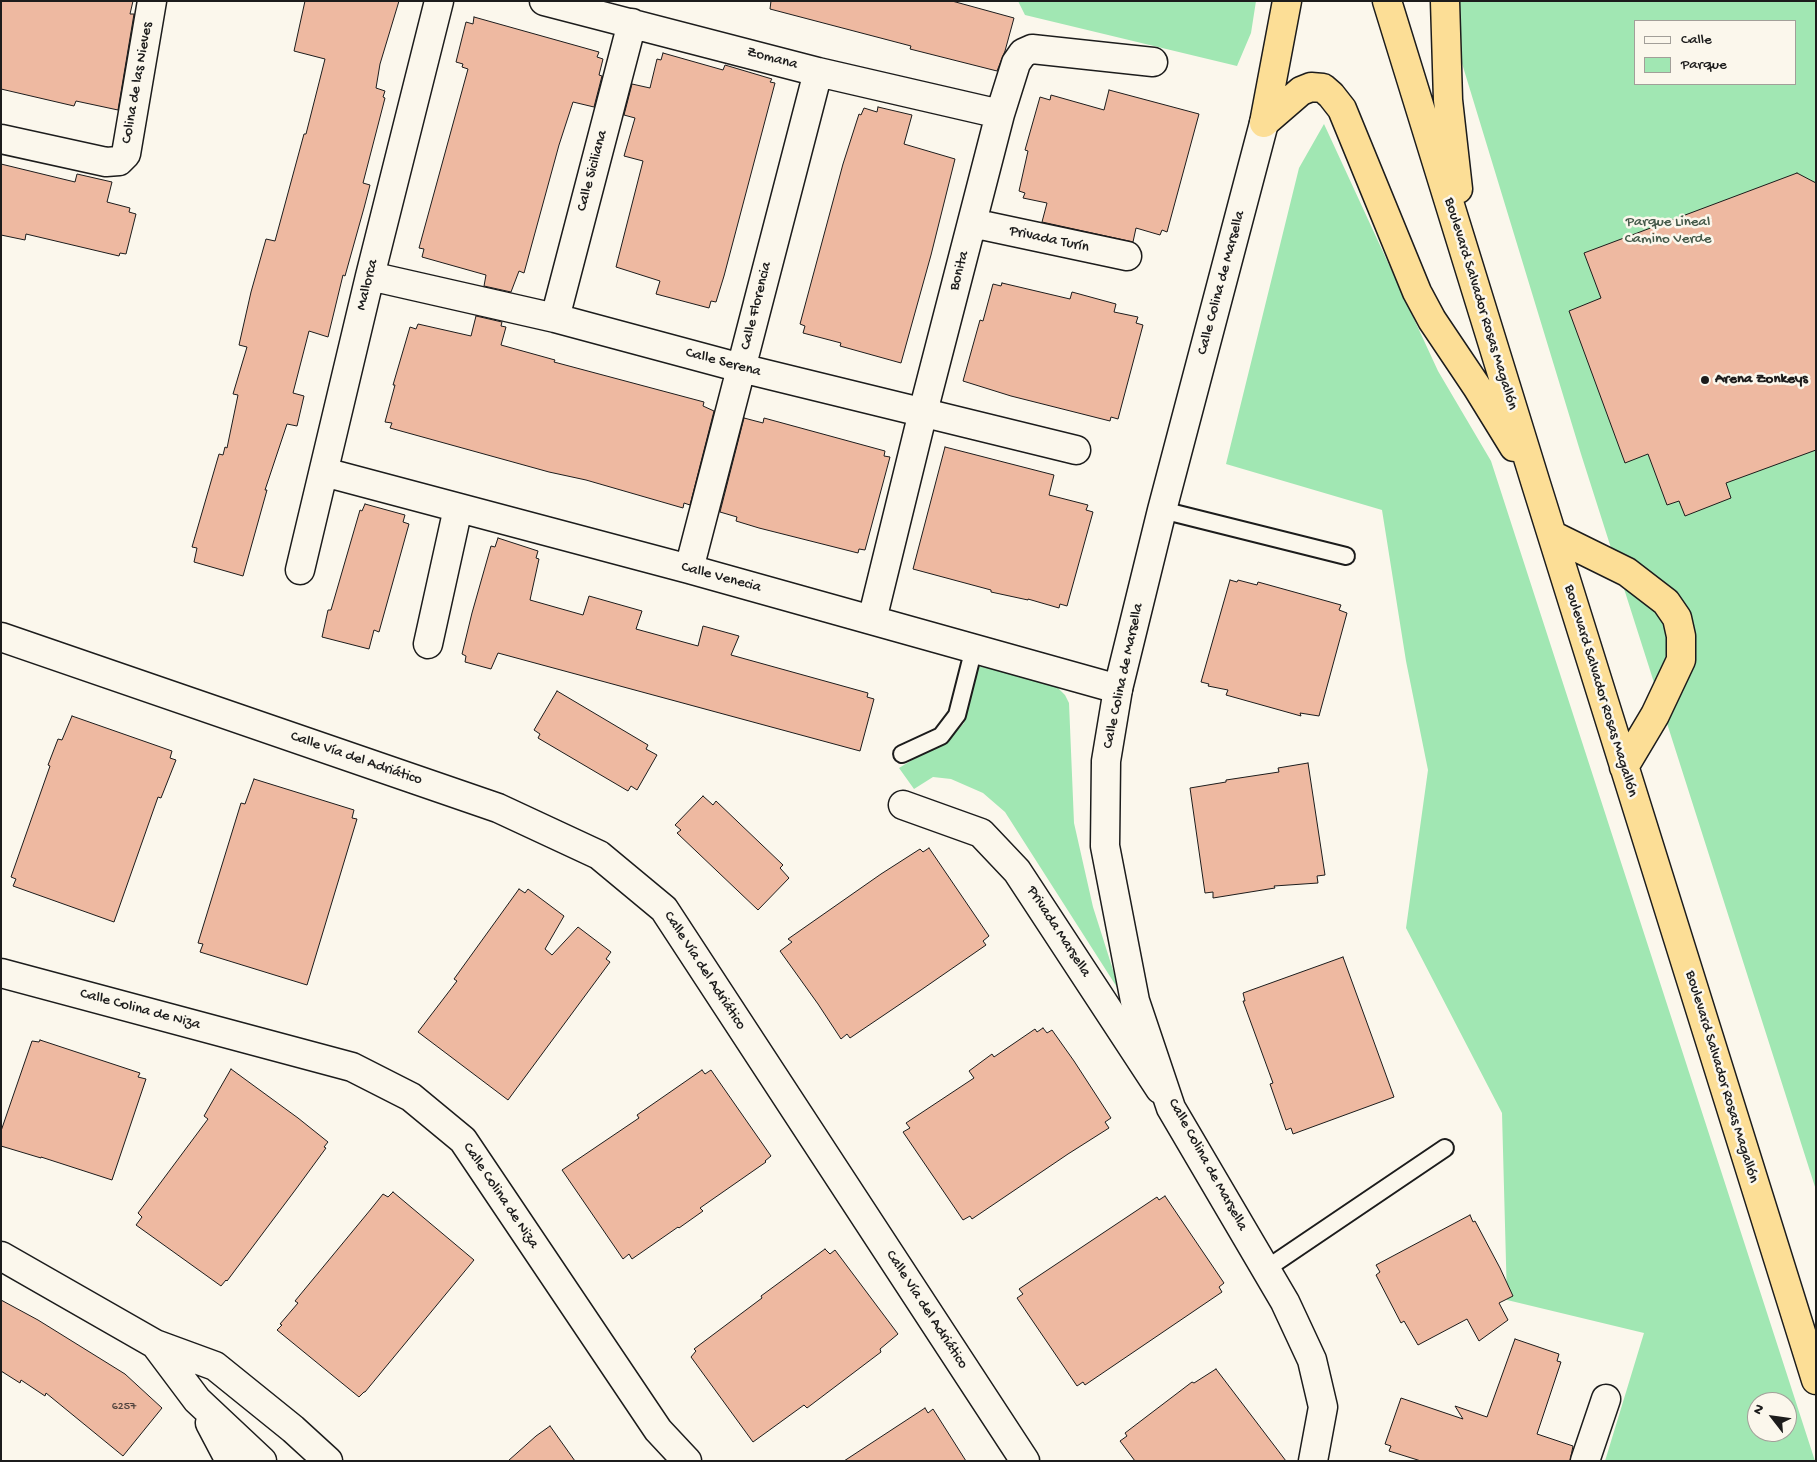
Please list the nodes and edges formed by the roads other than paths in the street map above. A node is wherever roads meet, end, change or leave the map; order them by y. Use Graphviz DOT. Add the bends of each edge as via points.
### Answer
graph roads {
  1 [pos="152,1"];
  2 [pos="440,1"];
  3 [pos="544,1"];
  4 [pos="1287,1"];
  5 [pos="1387,1"];
  6 [pos="1445,1"];
  7 [pos="632,23"];
  8 [pos="1153,62"];
  9 [pos="818,72"];
  10 [pos="1000,114"];
  11 [pos="1264,123"];
  12 [pos="1,139"];
  13 [pos="972,223"];
  14 [pos="1126,256"];
  15 [pos="1466,257"];
  16 [pos="370,276"];
  17 [pos="555,318"];
  18 [pos="742,368"];
  19 [pos="923,412"];
  20 [pos="1076,450"];
  21 [pos="324,472"];
  22 [pos="1536,484"];
  23 [pos="458,508"];
  24 [pos="1162,510"];
  25 [pos="1552,535"];
  26 [pos="1346,556"];
  27 [pos="300,570"];
  28 [pos="689,570"];
  29 [pos="872,620"];
  30 [pos="1,636"];
  31 [pos="428,644"];
  32 [pos="974,648"];
  33 [pos="1118,689"];
  34 [pos="902,754"];
  35 [pos="1624,767"];
  36 [pos="903,805"];
  37 [pos="1,973"];
  38 [pos="1172,1108"];
  39 [pos="1445,1148"];
  40 [pos="1,1256"];
  41 [pos="1266,1269"];
  42 [pos="155,1344"];
  43 [pos="1816,1380"];
  44 [pos="1606,1399"];
  45 [pos="197,1400"];
  46 [pos="230,1461"];
  47 [pos="262,1461"];
  48 [pos="328,1461"];
  49 [pos="687,1461"];
  50 [pos="1025,1461"];
  51 [pos="1313,1461"];
  52 [pos="1585,1461"];
  1 -- 12 [label="street, Colina de las Nieves" via="126,154 120,161 106,162"];
  2 -- 16 [label="street, Mallorca"];
  3 -- 7 [label="street, Zomana"];
  4 -- 11 [label="highway"];
  5 -- 15 [label="highway, Boulevard Salvador Rosas Magallón"];
  6 -- 15 [label="highway" via="1448,100"];
  7 -- 9 [label="street, Zomana"];
  7 -- 17 [label="street, Calle Siciliana"];
  8 -- 10 [label="street, Bonita" via="1032,50 1023,53 1016,63"];
  9 -- 10 [label="street, Zomana"];
  9 -- 18 [label="street, Calle Florencia"];
  10 -- 13 [label="street, Bonita"];
  11 -- 22 [label="highway" via="1301,91 1311,87 1323,88 1332,95 1342,109 1398,249 1428,313"];
  11 -- 24 [label="street, Calle Colina de Marsella"];
  13 -- 14 [label="street, Privada Turín"];
  13 -- 19 [label="street, Bonita"];
  15 -- 22 [label="highway, Boulevard Salvador Rosas Magallón"];
  16 -- 17 [label="street, Calle Serena"];
  16 -- 21 [label="street, Mallorca"];
  17 -- 18 [label="street, Calle Serena"];
  18 -- 19 [label="street, Calle Serena"];
  18 -- 28 [label="street, Calle Florencia"];
  19 -- 20 [label="street, Calle Serena"];
  19 -- 29 [label="street, Bonita"];
  21 -- 23 [label="street, Calle Venecia"];
  21 -- 27 [label="street, Mallorca"];
  22 -- 25 [label="highway, Boulevard Salvador Rosas Magallón"];
  23 -- 28 [label="street, Calle Venecia"];
  23 -- 31 [label="street"];
  24 -- 26 [label="lane"];
  24 -- 33 [label="street, Calle Colina de Marsella"];
  25 -- 35 [label="highway, Boulevard Salvador Rosas Magallón"];
  25 -- 35 [label="highway" via="1627,572 1666,602 1677,618 1681,636 1680,660 1655,715"];
  28 -- 29 [label="street, Calle Venecia"];
  29 -- 32 [label="street, Calle Venecia"];
  30 -- 50 [label="street, Calle Vía del Adriático" via="498,808 599,855 664,909"];
  32 -- 33 [label="street, Calle Venecia"];
  32 -- 34 [label="lane" via="957,715 941,736"];
  33 -- 38 [label="street, Calle Colina de Marsella" via="1106,761 1105,846 1135,1002"];
  35 -- 43 [label="highway, Boulevard Salvador Rosas Magallón"];
  36 -- 38 [label="street, Privada Marsella" via="981,833 1017,871"];
  37 -- 49 [label="street, Calle Colina de Niza" via="352,1067 411,1097 463,1140 658,1430"];
  38 -- 41 [label="street, Calle Colina de Marsella"];
  39 -- 41 [label="lane"];
  40 -- 42 [label="street"];
  41 -- 51 [label="street, Calle Colina de Marsella" via="1312,1360 1323,1407"];
  42 -- 45 [label="street"];
  42 -- 48 [label="street" via="214,1366"];
  44 -- 52 [label="street"];
  45 -- 46 [label="street"];
  45 -- 47 [label="street"];
}
